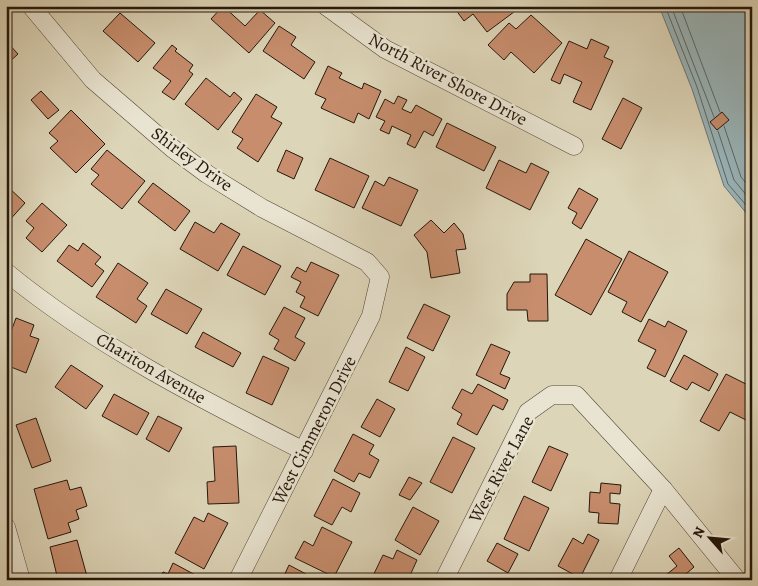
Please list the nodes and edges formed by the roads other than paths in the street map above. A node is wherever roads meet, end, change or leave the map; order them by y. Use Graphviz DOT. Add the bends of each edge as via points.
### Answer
graph roads {
  1 [pos="31,6"];
  2 [pos="326,6"];
  3 [pos="574,146"];
  4 [pos="7,273"];
  5 [pos="380,277"];
  6 [pos="304,451"];
  7 [pos="664,489"];
  8 [pos="6,527"];
  9 [pos="21,580"];
  10 [pos="238,580"];
  11 [pos="444,580"];
  12 [pos="618,580"];
  13 [pos="737,580"];
  1 -- 5 [label="street, Shirley Drive" via="93,80 172,148 262,208 367,262"];
  2 -- 3 [label="street, North River Shore Drive" via="385,49"];
  4 -- 6 [label="street, Chariton Avenue" via="107,345"];
  5 -- 6 [label="street, West Cimmeron Drive" via="371,316"];
  6 -- 10 [label="street, West Cimmeron Drive"];
  7 -- 11 [label="street, West River Lane" via="576,395 552,395 528,412"];
  7 -- 12 [label="street"];
  7 -- 13 [label="street, West River Lane"];
  8 -- 9 [label="street"];
}
